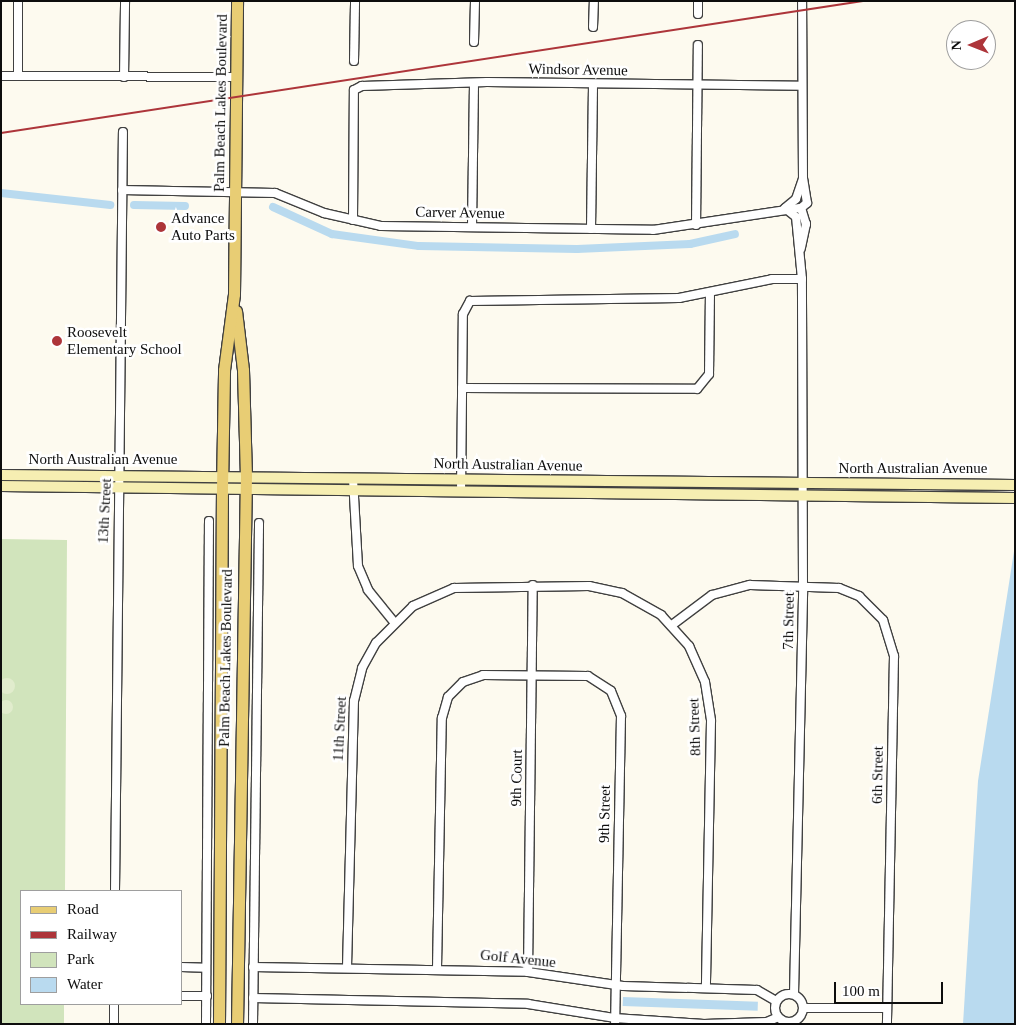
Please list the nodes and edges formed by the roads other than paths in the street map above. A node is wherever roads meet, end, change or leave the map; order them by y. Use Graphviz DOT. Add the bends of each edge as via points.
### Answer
graph roads {
  1 [pos="18,1"];
  2 [pos="125,1"];
  3 [pos="237,1"];
  4 [pos="355,1"];
  5 [pos="475,1"];
  6 [pos="594,1"];
  7 [pos="698,1"];
  8 [pos="802,1"];
  9 [pos="698,14"];
  10 [pos="593,27"];
  11 [pos="474,42"];
  12 [pos="698,45"];
  13 [pos="354,60"];
  14 [pos="1,76"];
  15 [pos="18,76"];
  16 [pos="237,77"];
  17 [pos="124,78"];
  18 [pos="474,84"];
  19 [pos="593,84"];
  20 [pos="697,85"];
  21 [pos="802,86"];
  22 [pos="123,132"];
  23 [pos="803,179"];
  24 [pos="122,190"];
  25 [pos="236,192"];
  26 [pos="785,208"];
  27 [pos="801,208"];
  28 [pos="353,220"];
  29 [pos="696,225"];
  30 [pos="472,227"];
  31 [pos="591,229"];
  32 [pos="801,248"];
  33 [pos="802,279"];
  34 [pos="234,294"];
  35 [pos="710,295"];
  36 [pos="462,388"];
  37 [pos="1,474"];
  38 [pos="120,474"];
  39 [pos="222,476"];
  40 [pos="246,476"];
  41 [pos="353,479"];
  42 [pos="462,480"];
  43 [pos="801,483"];
  44 [pos="1015,485"];
  45 [pos="1,486"];
  46 [pos="116,487"];
  47 [pos="222,488"];
  48 [pos="245,488"];
  49 [pos="353,491"];
  50 [pos="461,492"];
  51 [pos="801,495"];
  52 [pos="1015,498"];
  53 [pos="209,521"];
  54 [pos="259,523"];
  55 [pos="221,583"];
  56 [pos="209,584"];
  57 [pos="533,585"];
  58 [pos="803,585"];
  59 [pos="394,622"];
  60 [pos="672,625"];
  61 [pos="532,674"];
  62 [pos="240,682"];
  63 [pos="256,682"];
  64 [pos="222,735"];
  65 [pos="240,735"];
  66 [pos="207,879"];
  67 [pos="221,879"];
  68 [pos="238,880"];
  69 [pos="253,880"];
  70 [pos="114,890"];
  71 [pos="182,967"];
  72 [pos="347,967"];
  73 [pos="206,968"];
  74 [pos="253,968"];
  75 [pos="437,968"];
  76 [pos="528,972"];
  77 [pos="616,986"];
  78 [pos="706,988"];
  79 [pos="794,994"];
  80 [pos="182,996"];
  81 [pos="207,996"];
  82 [pos="253,998"];
  83 [pos="776,1001"];
  84 [pos="114,1005"];
  85 [pos="803,1008"];
  86 [pos="887,1008"];
  87 [pos="778,1017"];
  88 [pos="614,1021"];
  89 [pos="794,1022"];
  90 [pos="114,1024"];
  91 [pos="206,1024"];
  92 [pos="219,1024"];
  93 [pos="237,1024"];
  94 [pos="253,1024"];
  95 [pos="704,1024"];
  96 [pos="888,1024"];
  1 -- 15 [label="street"];
  2 -- 17 [label="street"];
  3 -- 16 [label="main road, Palm Beach Lakes Boulevard"];
  4 -- 13 [label="street"];
  5 -- 11 [label="street"];
  6 -- 10 [label="street"];
  7 -- 9 [label="street"];
  8 -- 21 [label="street, 7th Street"];
  12 -- 20 [label="street"];
  14 -- 15 [label="street"];
  15 -- 17 [label="street"];
  16 -- 17 [label="street"];
  16 -- 25 [label="main road, Palm Beach Lakes Boulevard"];
  18 -- 19 [label="street, Windsor Avenue"];
  18 -- 28 [label="street, Windsor Avenue" via="362,86 354,90"];
  18 -- 30 [label="street"];
  19 -- 20 [label="street, Windsor Avenue"];
  19 -- 31 [label="street"];
  20 -- 21 [label="street, Windsor Avenue"];
  20 -- 29 [label="street"];
  21 -- 23 [label="street, 7th Street"];
  22 -- 24 [label="street, 13th Street"];
  23 -- 26 [label="street, 7th Street" via="796,199"];
  23 -- 27 [label="street, 7th Street" via="807,203"];
  24 -- 25 [label="street, Carver Avenue"];
  24 -- 38 [label="street, 13th Street"];
  25 -- 28 [label="street, Carver Avenue" via="284,194"];
  25 -- 34 [label="main road, Palm Beach Lakes Boulevard"];
  26 -- 27 [label="street, Carver Avenue"];
  26 -- 29 [label="street, Carver Avenue"];
  26 -- 32 [label="street, 7th Street" via="796,217"];
  27 -- 32 [label="street, 7th Street" via="806,224"];
  28 -- 30 [label="street, Carver Avenue" via="381,226"];
  29 -- 31 [label="street, Carver Avenue"];
  30 -- 31 [label="street, Carver Avenue"];
  32 -- 33 [label="street, 7th Street"];
  33 -- 35 [label="street" via="772,279"];
  33 -- 43 [label="street, 7th Street"];
  34 -- 39 [label="main road, Palm Beach Lakes Boulevard" via="224,370"];
  34 -- 40 [label="main road, Palm Beach Lakes Boulevard" via="244,370"];
  35 -- 36 [label="street" via="653,300 470,301 463,314"];
  35 -- 36 [label="street" via="709,374 697,389"];
  36 -- 42 [label="street"];
  37 -- 38 [label="main road, North Australian Avenue"];
  38 -- 39 [label="main road, North Australian Avenue"];
  38 -- 46 [label="street, 13th Street"];
  39 -- 40 [label="main road, North Australian Avenue"];
  39 -- 47 [label="main road, Palm Beach Lakes Boulevard"];
  40 -- 41 [label="main road, North Australian Avenue"];
  40 -- 48 [label="main road, Palm Beach Lakes Boulevard"];
  41 -- 42 [label="main road, North Australian Avenue"];
  41 -- 49 [label="street"];
  42 -- 43 [label="main road, North Australian Avenue"];
  42 -- 50 [label="street"];
  43 -- 44 [label="main road, North Australian Avenue"];
  43 -- 51 [label="street, 7th Street"];
  45 -- 46 [label="main road, North Australian Avenue"];
  46 -- 47 [label="main road, North Australian Avenue"];
  46 -- 70 [label="street, 13th Street"];
  47 -- 48 [label="main road, North Australian Avenue"];
  47 -- 55 [label="main road, Palm Beach Lakes Boulevard"];
  48 -- 49 [label="main road, North Australian Avenue"];
  48 -- 62 [label="main road, Palm Beach Lakes Boulevard"];
  49 -- 50 [label="main road, North Australian Avenue"];
  49 -- 59 [label="street" via="358,566 368,590"];
  50 -- 51 [label="main road, North Australian Avenue"];
  51 -- 52 [label="main road, North Australian Avenue"];
  51 -- 58 [label="street, 7th Street"];
  53 -- 56 [label="street"];
  54 -- 63 [label="street"];
  55 -- 56 [label="street"];
  55 -- 64 [label="main road, Palm Beach Lakes Boulevard"];
  56 -- 66 [label="street"];
  57 -- 59 [label="street, 11th Street" via="454,588 428,598"];
  57 -- 60 [label="street, 8th Street" via="589,586 622,593"];
  57 -- 61 [label="street, 9th Court"];
  58 -- 60 [label="street, 6th Street" via="724,590 696,604"];
  58 -- 79 [label="street, 7th Street"];
  58 -- 86 [label="street, 6th Street" via="839,588 859,596 883,620 891,640"];
  59 -- 72 [label="street, 11th Street" via="370,652 354,701"];
  60 -- 78 [label="street, 8th Street" via="697,661 710,704"];
  61 -- 75 [label="street, 9th Street" via="472,677 454,689 444,707"];
  61 -- 76 [label="street, 9th Court"];
  61 -- 77 [label="street, 9th Street" via="593,678 611,691 620,710"];
  62 -- 63 [label="street"];
  62 -- 65 [label="main road, Palm Beach Lakes Boulevard"];
  63 -- 69 [label="street"];
  64 -- 65 [label="main road"];
  64 -- 67 [label="main road, Palm Beach Lakes Boulevard"];
  65 -- 68 [label="main road, Palm Beach Lakes Boulevard"];
  66 -- 67 [label="street"];
  66 -- 73 [label="street"];
  67 -- 92 [label="main road, Palm Beach Lakes Boulevard"];
  68 -- 69 [label="street"];
  68 -- 93 [label="main road, Palm Beach Lakes Boulevard"];
  69 -- 74 [label="street"];
  71 -- 73 [label="street"];
  72 -- 74 [label="street, Golf Avenue"];
  72 -- 75 [label="street, Golf Avenue"];
  73 -- 81 [label="street"];
  74 -- 82 [label="street"];
  75 -- 76 [label="street, Golf Avenue"];
  76 -- 77 [label="street, Golf Avenue"];
  77 -- 78 [label="street, Golf Avenue"];
  77 -- 88 [label="street, 9th Street"];
  78 -- 83 [label="street, Golf Avenue" via="757,990"];
  79 -- 83 [label="street"];
  79 -- 85 [label="street"];
  80 -- 81 [label="street"];
  81 -- 91 [label="street"];
  82 -- 88 [label="street" via="528,1004"];
  82 -- 94 [label="street"];
  83 -- 87 [label="street"];
  84 -- 90 [label="street"];
  85 -- 86 [label="street"];
  85 -- 89 [label="street"];
  86 -- 96 [label="street, 6th Street"];
  87 -- 89 [label="street"];
  87 -- 95 [label="street" via="767,1022"];
  88 -- 95 [label="street"];
}
